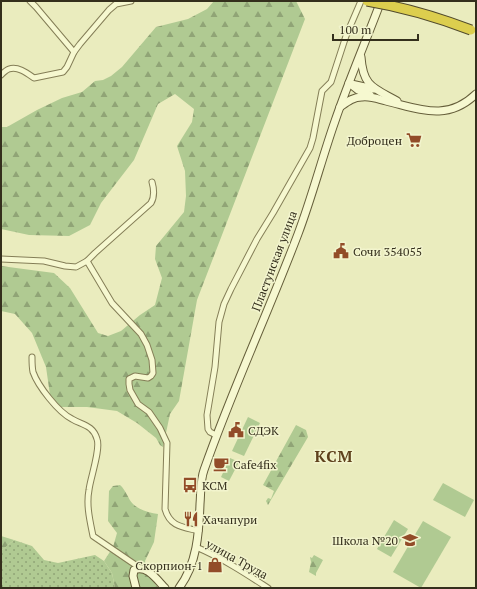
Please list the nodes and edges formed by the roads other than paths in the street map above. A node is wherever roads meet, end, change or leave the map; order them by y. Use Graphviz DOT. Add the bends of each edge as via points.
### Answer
graph roads {
  1 [pos="30,1"];
  2 [pos="131,1"];
  3 [pos="361,1"];
  4 [pos="367,1"];
  5 [pos="381,1"];
  6 [pos="474,32"];
  7 [pos="74,52"];
  8 [pos="360,54"];
  9 [pos="1,75"];
  10 [pos="349,83"];
  11 [pos="374,93"];
  12 [pos="476,94"];
  13 [pos="340,107"];
  14 [pos="152,182"];
  15 [pos="1,259"];
  16 [pos="87,261"];
  17 [pos="32,357"];
  18 [pos="216,435"];
  19 [pos="199,531"];
  20 [pos="196,547"];
  21 [pos="140,568"];
  22 [pos="136,588"];
  23 [pos="165,588"];
  24 [pos="179,588"];
  25 [pos="268,588"];
  1 -- 7 [label="street"];
  2 -- 7 [label="street" via="116,4 109,10"];
  3 -- 18 [label="street" via="331,82 322,91 310,148 257,239 224,304 219,322 215,367 206,415 208,429"];
  4 -- 6 [label="highway, bridge" via="444,19"];
  5 -- 8 [label="main road, Пластунская улица"];
  7 -- 9 [label="street" via="63,72 34,78 16,68 8,69"];
  8 -- 10 [label="main road, Пластунская улица"];
  8 -- 11 [label="main road" via="364,74"];
  10 -- 11 [label="main road"];
  10 -- 13 [label="main road, Пластунская улица"];
  11 -- 12 [label="main road" via="426,111 451,109 462,105"];
  11 -- 13 [label="main road" via="355,98"];
  13 -- 18 [label="main road, Пластунская улица" via="298,233"];
  14 -- 16 [label="street" via="154,193 151,203"];
  15 -- 16 [label="street" via="44,261 76,267"];
  16 -- 19 [label="street" via="112,303 141,334 152,360 151,376 135,376 129,379 129,384 138,404 149,412 168,443 165,509 167,516 179,527"];
  17 -- 21 [label="street" via="34,374 55,405 70,418 91,428 98,439 94,471 88,491 93,536"];
  18 -- 19 [label="main road, Пластунская улица" via="203,473"];
  19 -- 20 [label="main road, Пластунская улица"];
  20 -- 24 [label="main road, Пластунская улица" via="185,580"];
  20 -- 25 [label="street, улица Труда"];
  21 -- 22 [label="main road" via="133,573"];
  21 -- 23 [label="main road" via="148,570"];
}
